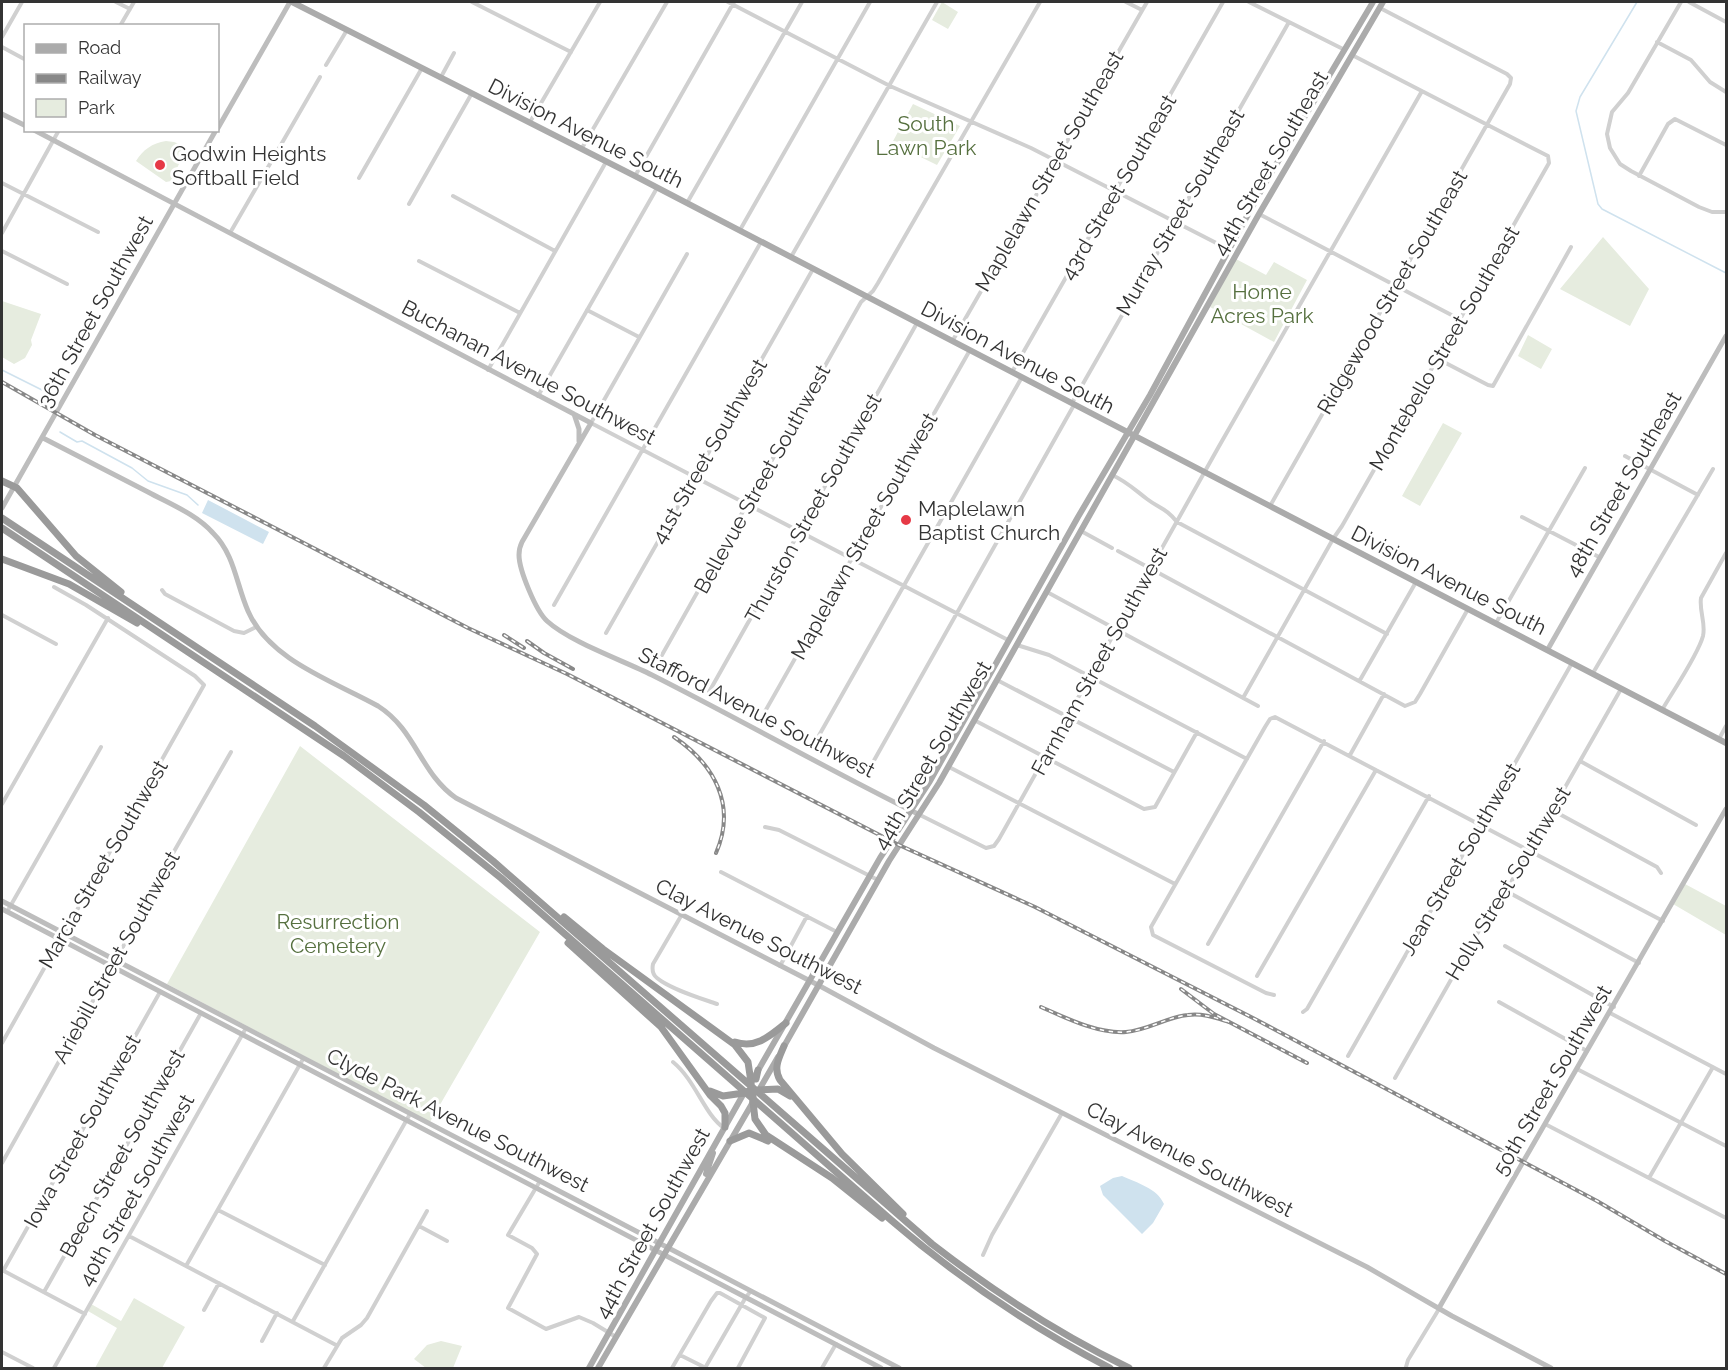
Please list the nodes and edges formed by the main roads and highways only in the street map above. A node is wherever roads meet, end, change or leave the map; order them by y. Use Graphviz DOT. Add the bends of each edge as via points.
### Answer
graph roads {
  1 [pos="291,2"];
  2 [pos="1378,3"];
  3 [pos="1345,50"];
  4 [pos="1347,65"];
  5 [pos="1255,202"];
  6 [pos="1258,214"];
  7 [pos="1246,218"];
  8 [pos="1250,230"];
  9 [pos="1127,433"];
  10 [pos="1134,436"];
  11 [pos="2,481"];
  12 [pos="1078,517"];
  13 [pos="2,518"];
  14 [pos="2,528"];
  15 [pos="1081,531"];
  16 [pos="1064,541"];
  17 [pos="1069,552"];
  18 [pos="1055,557"];
  19 [pos="2,559"];
  20 [pos="1058,571"];
  21 [pos="163,625"];
  22 [pos="172,641"];
  23 [pos="985,681"];
  24 [pos="983,704"];
  25 [pos="1726,743"];
  26 [pos="519,883"];
  27 [pos="537,910"];
  28 [pos="786,1023"];
  29 [pos="724,1036"];
  30 [pos="784,1046"];
  31 [pos="758,1070"];
  32 [pos="752,1088"];
  33 [pos="706,1089"];
  34 [pos="752,1106"];
  35 [pos="803,1108"];
  36 [pos="724,1127"];
  37 [pos="730,1141"];
  38 [pos="714,1146"];
  39 [pos="789,1151"];
  40 [pos="697,1177"];
  41 [pos="705,1181"];
  42 [pos="694,1202"];
  43 [pos="932,1244"];
  44 [pos="949,1268"];
  45 [pos="613,1335"];
  46 [pos="589,1368"];
  47 [pos="598,1368"];
  48 [pos="1110,1368"];
  49 [pos="1129,1368"];
  1 -- 9 [label="main road, Division Avenue South"];
  2 -- 3 [label="main road, 44th Street Southeast"];
  2 -- 4 [label="main road, 44th Street Southeast"];
  3 -- 4 [label="main road"];
  3 -- 5 [label="main road, 44th Street Southeast"];
  4 -- 6 [label="main road, 44th Street Southeast"];
  5 -- 6 [label="main road"];
  5 -- 7 [label="main road, 44th Street Southeast"];
  6 -- 8 [label="main road, 44th Street Southeast"];
  7 -- 8 [label="main road"];
  7 -- 9 [label="main road, 44th Street Southeast"];
  8 -- 10 [label="main road, 44th Street Southeast"];
  9 -- 10 [label="main road, Division Avenue South"];
  9 -- 12 [label="main road, 44th Street Southwest"];
  10 -- 15 [label="main road, 44th Street Southwest"];
  10 -- 25 [label="main road, Division Avenue South"];
  11 -- 21 [label="highway" via="14,486 80,560"];
  12 -- 15 [label="main road"];
  12 -- 16 [label="main road, 44th Street Southwest"];
  13 -- 21 [label="highway"];
  14 -- 22 [label="highway"];
  15 -- 17 [label="main road, 44th Street Southwest"];
  16 -- 17 [label="main road"];
  16 -- 18 [label="main road, 44th Street Southwest"];
  17 -- 20 [label="main road, 44th Street Southwest"];
  18 -- 20 [label="main road"];
  18 -- 23 [label="main road, 44th Street Southwest"];
  19 -- 22 [label="highway" via="69,584"];
  20 -- 24 [label="main road, 44th Street Southwest"];
  21 -- 26 [label="highway" via="372,766"];
  22 -- 27 [label="highway" via="394,792"];
  23 -- 24 [label="main road" via="980,699"];
  23 -- 28 [label="main road, 44th Street Southwest"];
  24 -- 30 [label="main road, 44th Street Southwest"];
  26 -- 29 [label="highway"];
  26 -- 43 [label="highway"];
  27 -- 33 [label="highway" via="661,1027"];
  27 -- 44 [label="highway"];
  28 -- 29 [label="highway" via="753,1044 739,1044"];
  28 -- 31 [label="main road, 44th Street Southwest"];
  29 -- 32 [label="highway" via="744,1054"];
  30 -- 32 [label="main road, 44th Street Southwest"];
  30 -- 35 [label="highway" via="777,1074"];
  31 -- 32 [label="highway"];
  32 -- 33 [label="highway" via="723,1096"];
  32 -- 34 [label="highway, bridge"];
  32 -- 35 [label="highway" via="778,1089"];
  32 -- 36 [label="main road, 44th Street Southwest"];
  33 -- 36 [label="highway" via="721,1106"];
  34 -- 37 [label="main road, 44th Street Southwest"];
  34 -- 39 [label="highway" via="764,1133"];
  35 -- 43 [label="highway" via="842,1154"];
  36 -- 38 [label="main road, 44th Street Southwest"];
  37 -- 39 [label="highway" via="754,1134"];
  37 -- 41 [label="main road, 44th Street Southwest"];
  38 -- 40 [label="main road, 44th Street Southwest"];
  38 -- 41 [label="main road"];
  39 -- 44 [label="highway" via="832,1178"];
  40 -- 42 [label="main road"];
  40 -- 45 [label="main road, 44th Street Southwest"];
  41 -- 42 [label="main road, 44th Street Southwest"];
  42 -- 45 [label="main road, 44th Street Southwest"];
  43 -- 49 [label="highway" via="1033,1316"];
  44 -- 48 [label="highway" via="1031,1324"];
  45 -- 46 [label="main road, 44th Street Southwest"];
  45 -- 47 [label="main road, 44th Street Southwest"];
}
